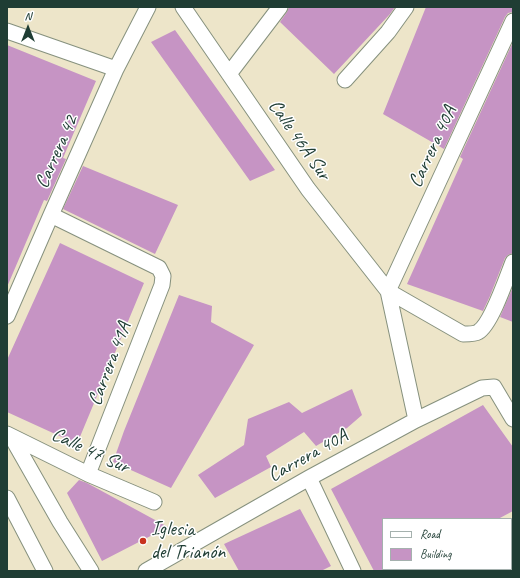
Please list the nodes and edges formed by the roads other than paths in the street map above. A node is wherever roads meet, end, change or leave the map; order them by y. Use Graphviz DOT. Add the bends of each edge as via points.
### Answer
graph roads {
  1 [pos="148,7"];
  2 [pos="183,7"];
  3 [pos="280,7"];
  4 [pos="406,7"];
  5 [pos="513,21"];
  6 [pos="7,30"];
  7 [pos="116,69"];
  8 [pos="229,74"];
  9 [pos="345,80"];
  10 [pos="51,216"];
  11 [pos="513,262"];
  12 [pos="388,291"];
  13 [pos="7,316"];
  14 [pos="513,419"];
  15 [pos="416,420"];
  16 [pos="9,435"];
  17 [pos="88,474"];
  18 [pos="309,478"];
  19 [pos="7,498"];
  20 [pos="154,502"];
  21 [pos="45,571"];
  22 [pos="91,571"];
  23 [pos="146,571"];
  24 [pos="353,571"];
  1 -- 7 [label="street, Carrera 42"];
  2 -- 8 [label="street, Calle 46A Sur"];
  3 -- 8 [label="street"];
  4 -- 9 [label="street" via="388,32"];
  5 -- 12 [label="street, Carrera 40A"];
  6 -- 7 [label="street"];
  7 -- 10 [label="street, Carrera 42"];
  8 -- 12 [label="street, Calle 46A Sur" via="308,189"];
  10 -- 13 [label="street, Carrera 42"];
  10 -- 17 [label="street, Carrera 41A" via="159,268 163,276 162,285"];
  11 -- 12 [label="street, Calle 46A Sur" via="491,315 477,333 463,334"];
  12 -- 15 [label="street, Calle 46A Sur"];
  14 -- 15 [label="street, Carrera 40A" via="494,388 482,388"];
  15 -- 18 [label="street, Carrera 40A"];
  16 -- 17 [label="street, Calle 47 Sur"];
  16 -- 22 [label="street, Calle 47 Sur"];
  17 -- 20 [label="street, Calle 47 Sur"];
  18 -- 23 [label="street, Carrera 40A"];
  18 -- 24 [label="street"];
  19 -- 21 [label="street"];
}
